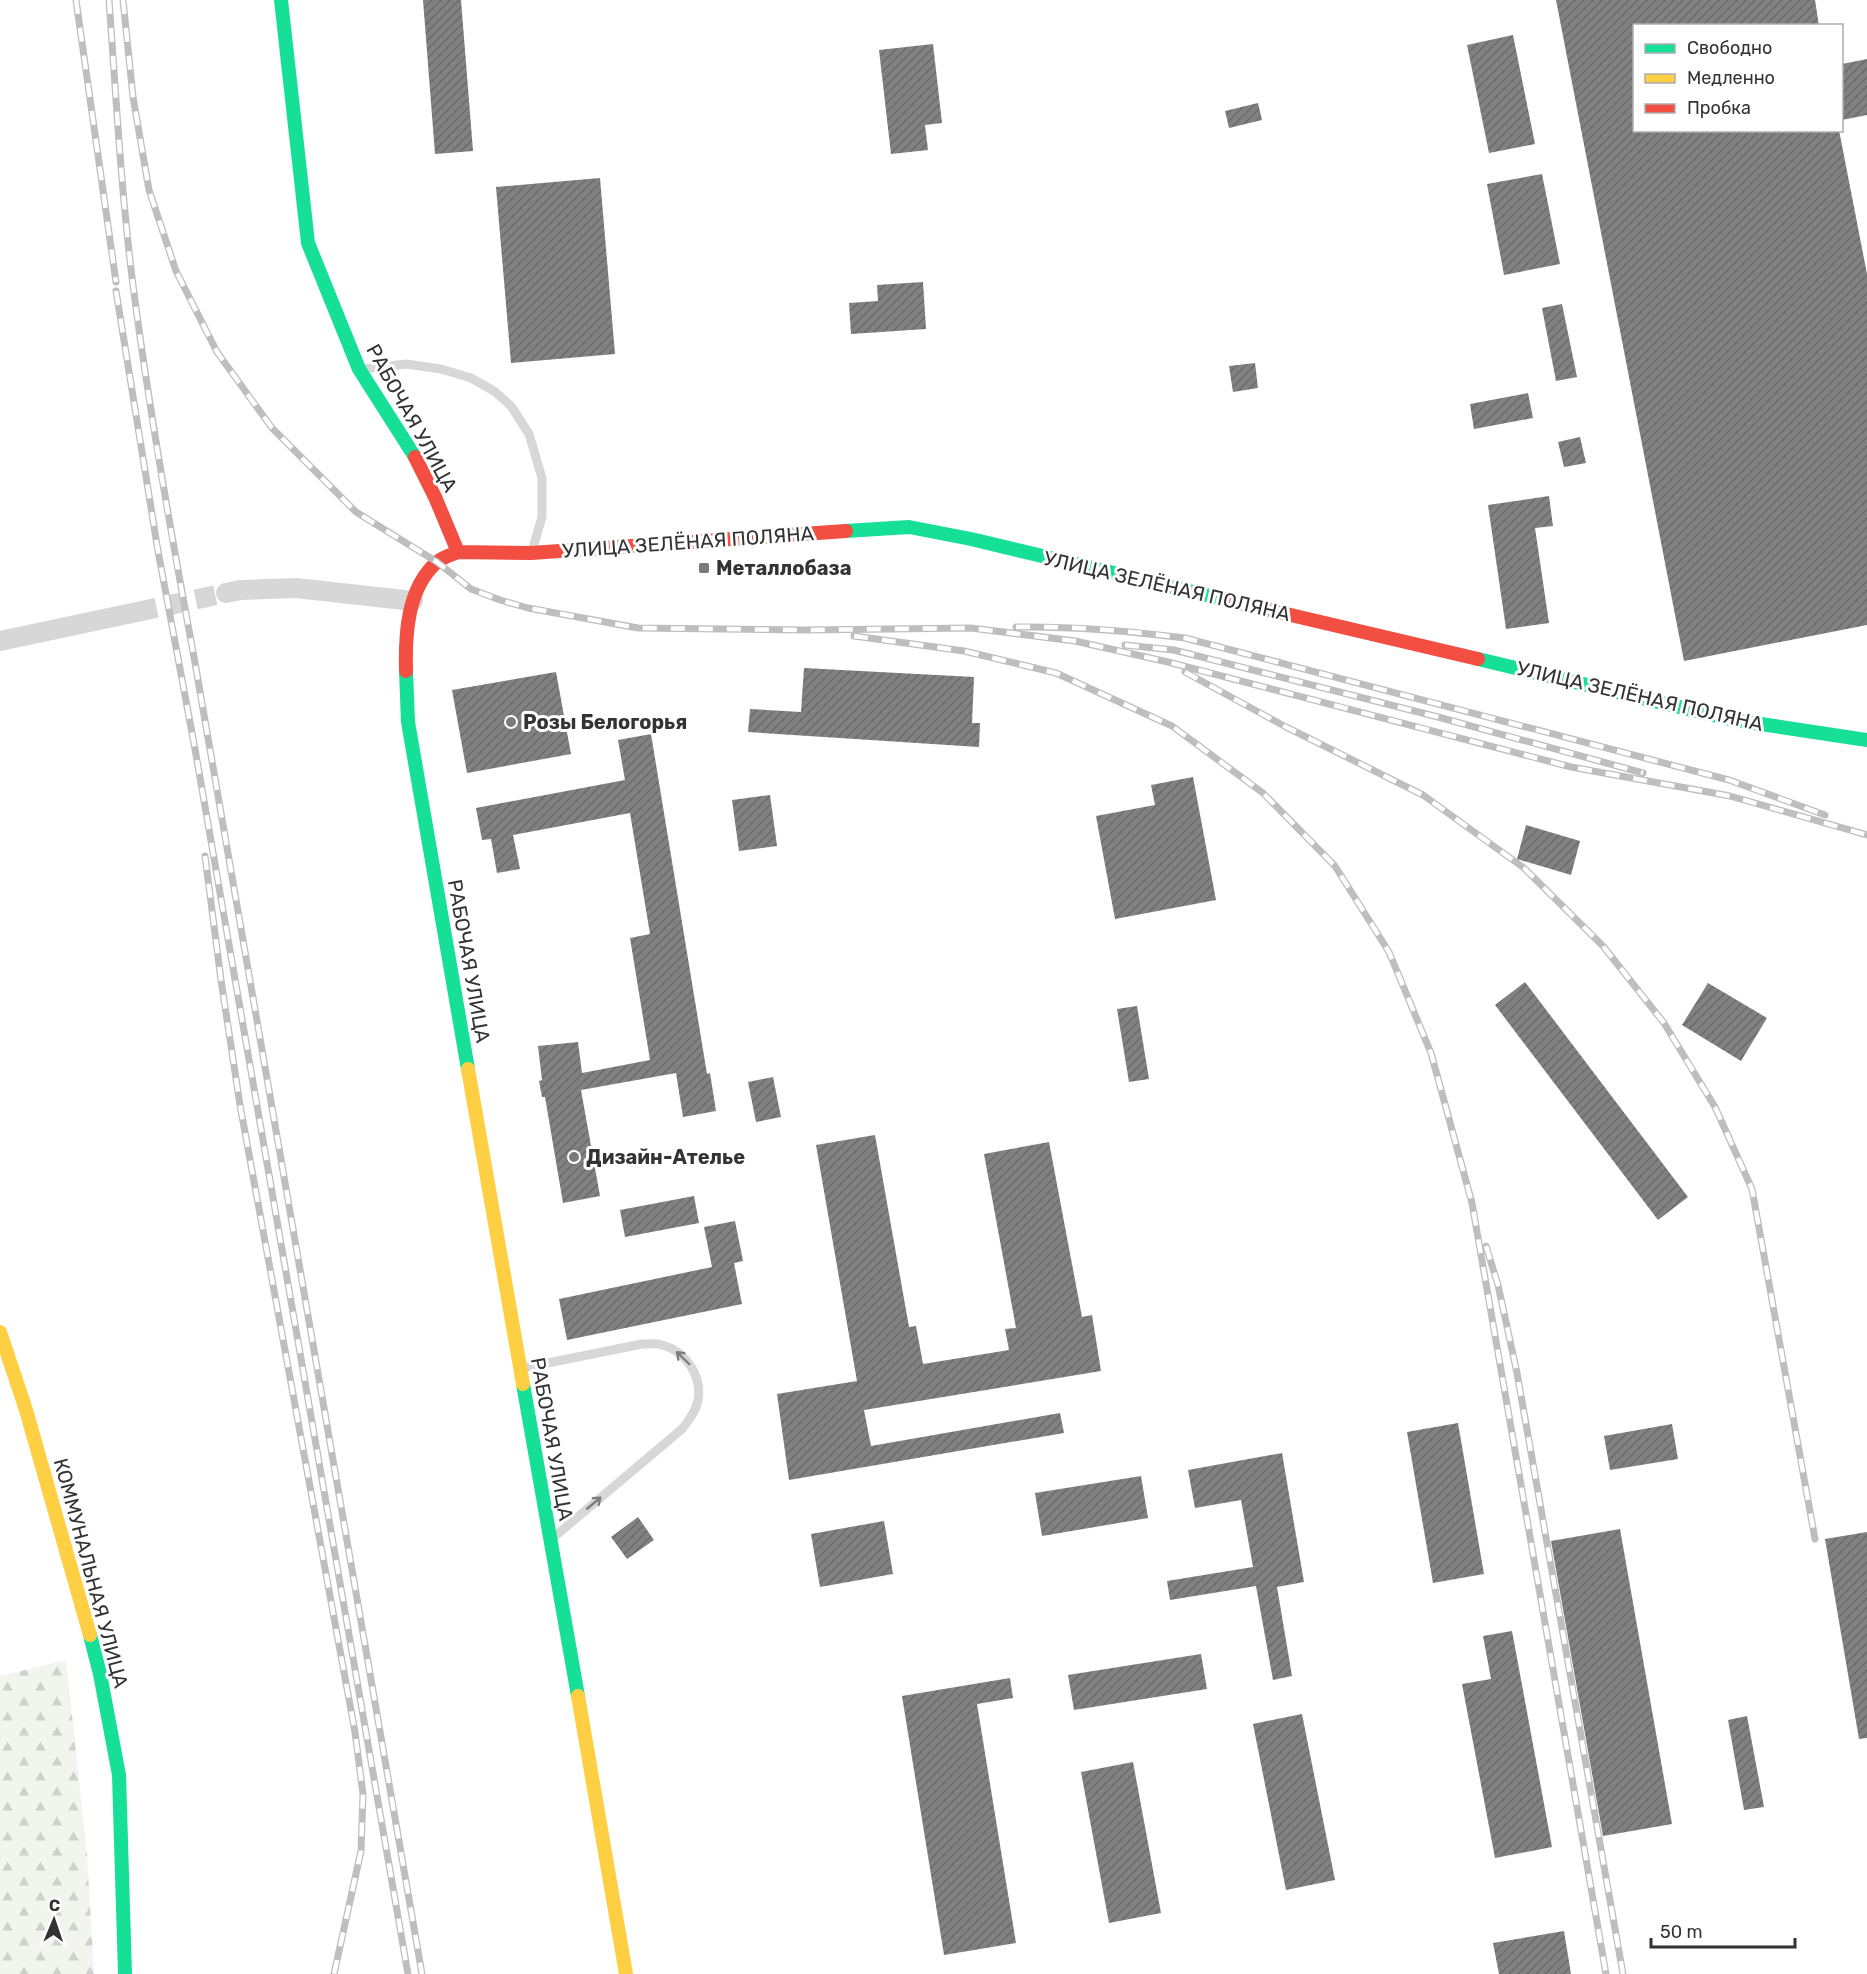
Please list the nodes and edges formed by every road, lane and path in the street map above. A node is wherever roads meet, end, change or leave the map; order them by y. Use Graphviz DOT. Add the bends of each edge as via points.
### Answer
graph roads {
  1 [pos="281,0"];
  2 [pos="359,369"];
  3 [pos="458,552"];
  4 [pos="531,553"];
  5 [pos="226,593"];
  6 [pos="413,601"];
  7 [pos="137,612"];
  8 [pos="0,641"];
  9 [pos="1867,740"];
  10 [pos="0,1332"];
  11 [pos="519,1369"];
  12 [pos="550,1541"];
  13 [pos="125,1974"];
  14 [pos="626,1974"];
  1 -- 2 [label="street, РАБОЧАЯ УЛИЦА" via="308,243"];
  2 -- 3 [label="street, РАБОЧАЯ УЛИЦА" via="409,445"];
  2 -- 4 [label="lane" via="406,364 441,369 471,378 495,391 511,406 529,434 542,478 542,517"];
  3 -- 4 [label="street, УЛИЦА ЗЕЛЁНАЯ ПОЛЯНА"];
  3 -- 6 [label="street, РАБОЧАЯ УЛИЦА" via="437,562 423,577"];
  4 -- 9 [label="street, УЛИЦА ЗЕЛЁНАЯ ПОЛЯНА" via="909,527 1734,720"];
  5 -- 6 [label="street" via="296,588"];
  6 -- 11 [label="street, РАБОЧАЯ УЛИЦА" via="405,653 408,722"];
  7 -- 8 [label="street"];
  10 -- 13 [label="street, КОММУНАЛЬНАЯ УЛИЦА" via="84,1606 100,1674 118,1775"];
  11 -- 12 [label="street, РАБОЧАЯ УЛИЦА"];
  12 -- 11 [label="lane, one-way" via="682,1429 698,1401 698,1385 692,1367 679,1353 662,1344 642,1344"];
  12 -- 14 [label="street, РАБОЧАЯ УЛИЦА"];
}
